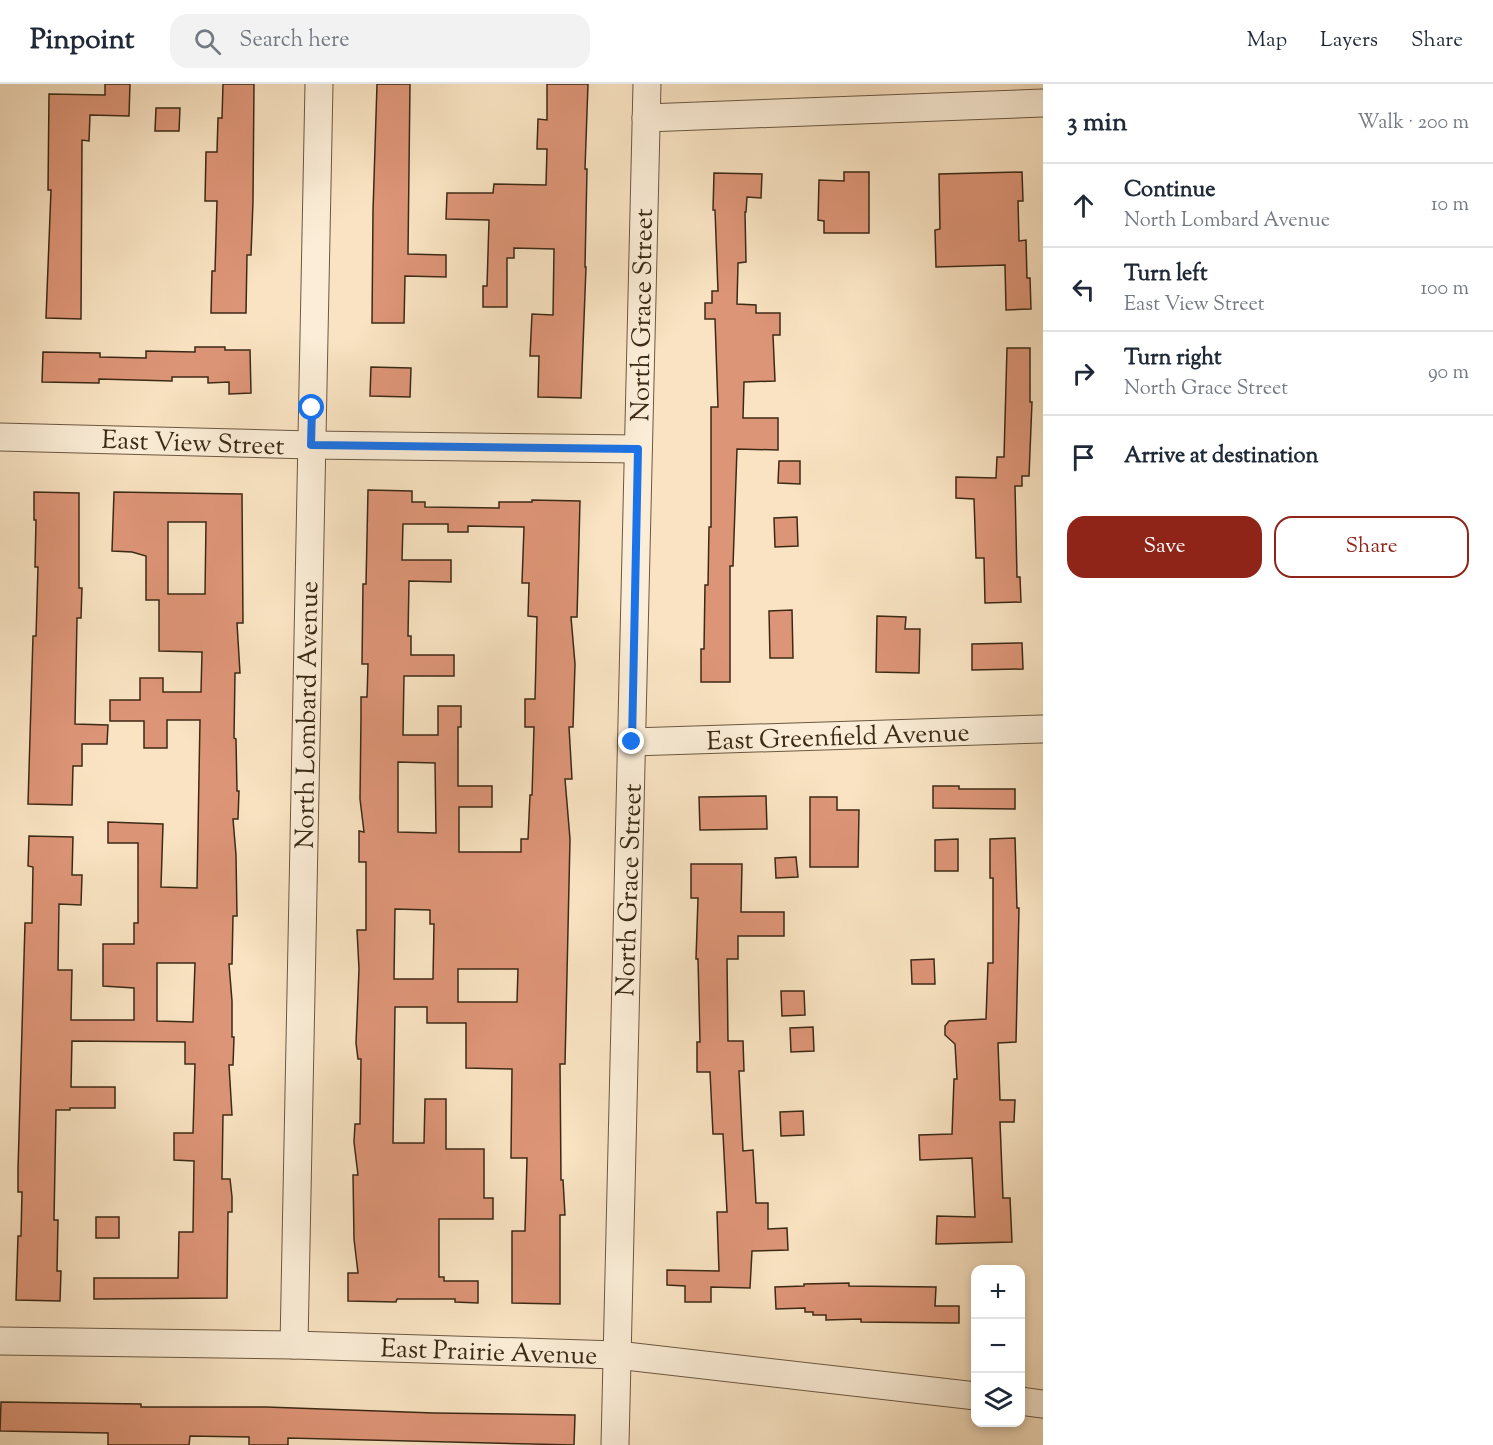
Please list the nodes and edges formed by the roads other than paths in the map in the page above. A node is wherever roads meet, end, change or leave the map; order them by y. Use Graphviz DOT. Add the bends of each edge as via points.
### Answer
graph roads {
  1 [pos="318,84"];
  2 [pos="647,84"];
  3 [pos="1043,103"];
  4 [pos="646,118"];
  5 [pos="0,437"];
  6 [pos="311,445"];
  7 [pos="638,449"];
  8 [pos="1043,729"];
  9 [pos="632,742"];
  10 [pos="0,1341"];
  11 [pos="294,1346"];
  12 [pos="617,1355"];
  13 [pos="971,1396"];
  14 [pos="1025,1402"];
  15 [pos="1043,1404"];
  16 [pos="615,1445"];
  1 -- 6 [label="street, North Lombard Avenue"];
  2 -- 4 [label="street, North Grace Street"];
  3 -- 4 [label="street"];
  4 -- 7 [label="street, North Grace Street"];
  5 -- 6 [label="street, East View Street"];
  6 -- 7 [label="street, East View Street"];
  6 -- 11 [label="street, North Lombard Avenue"];
  7 -- 9 [label="street, North Grace Street"];
  8 -- 9 [label="street, East Greenfield Avenue"];
  9 -- 12 [label="street, North Grace Street"];
  10 -- 11 [label="street, East Prairie Avenue"];
  11 -- 12 [label="street, East Prairie Avenue"];
  12 -- 13 [label="street, East Prairie Avenue"];
  12 -- 16 [label="street, North Grace Street"];
  14 -- 15 [label="street"];
}
